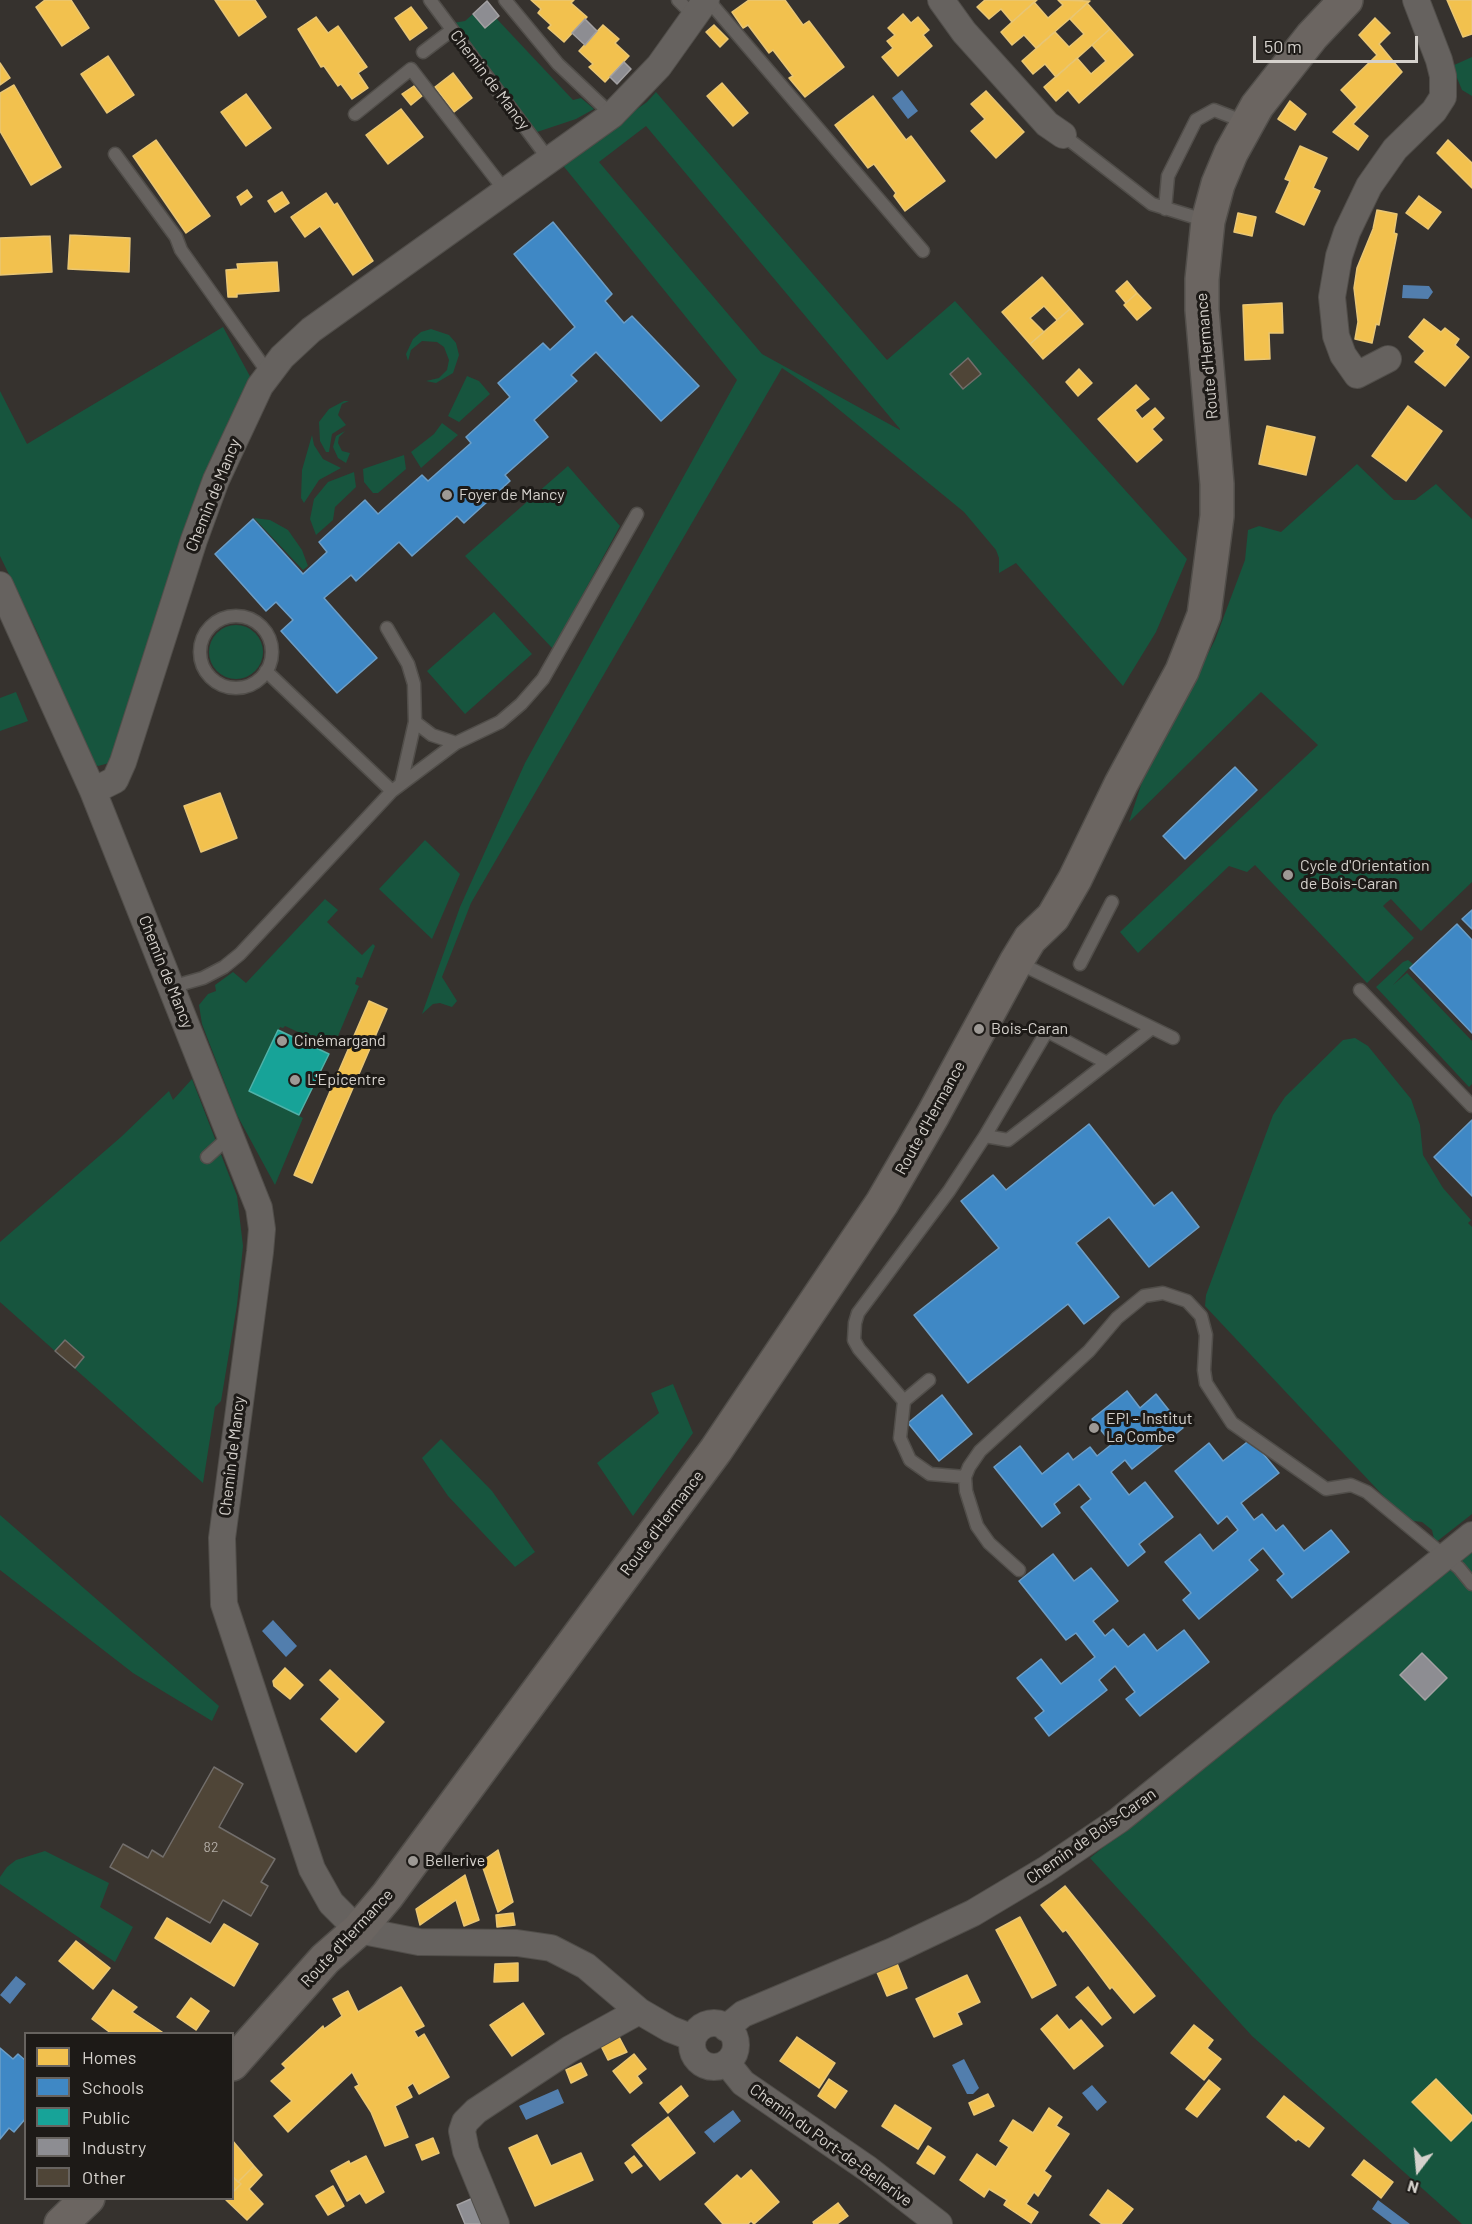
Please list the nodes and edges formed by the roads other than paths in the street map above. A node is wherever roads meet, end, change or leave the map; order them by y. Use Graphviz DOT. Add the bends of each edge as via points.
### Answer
graph roads {
  1 [pos="430,0"];
  2 [pos="505,0"];
  3 [pos="941,0"];
  4 [pos="1346,0"];
  5 [pos="1416,0"];
  6 [pos="697,4"];
  7 [pos="452,30"];
  8 [pos="423,52"];
  9 [pos="355,114"];
  10 [pos="612,114"];
  11 [pos="1246,123"];
  12 [pos="1063,135"];
  13 [pos="115,154"];
  14 [pos="550,161"];
  15 [pos="506,192"];
  16 [pos="1165,209"];
  17 [pos="1208,221"];
  18 [pos="923,251"];
  19 [pos="1389,359"];
  20 [pos="269,374"];
  21 [pos="637,514"];
  22 [pos="0,585"];
  23 [pos="387,628"];
  24 [pos="266,671"];
  25 [pos="415,722"];
  26 [pos="456,743"];
  27 [pos="396,788"];
  28 [pos="93,791"];
  29 [pos="1112,902"];
  30 [pos="1023,950"];
  31 [pos="1080,964"];
  32 [pos="171,987"];
  33 [pos="1360,990"];
  34 [pos="1152,1028"];
  35 [pos="1173,1038"];
  36 [pos="1107,1063"];
  37 [pos="1472,1106"];
  38 [pos="230,1136"];
  39 [pos="985,1136"];
  40 [pos="207,1157"];
  41 [pos="929,1380"];
  42 [pos="904,1401"];
  43 [pos="965,1478"];
  44 [pos="1472,1535"];
  45 [pos="1444,1558"];
  46 [pos="1019,1570"];
  47 [pos="1472,1584"];
  48 [pos="358,1930"];
  49 [pos="639,2011"];
  50 [pos="726,2028"];
  51 [pos="693,2038"];
  52 [pos="234,2062"];
  53 [pos="727,2063"];
  54 [pos="87,2200"];
  55 [pos="61,2224"];
  56 [pos="496,2224"];
  57 [pos="939,2224"];
  1 -- 7 [label="lane, Chemin de Mancy"];
  2 -- 10 [label="lane" via="558,64"];
  3 -- 12 [label="street" via="964,32 1047,124"];
  4 -- 11 [label="main road, Route d'Hermance" via="1273,85"];
  5 -- 19 [label="street" via="1439,60 1443,97 1395,149 1358,207 1339,256 1332,297 1336,336 1353,386"];
  6 -- 10 [label="street, Chemin de Mancy" via="647,81"];
  6 -- 18 [label="lane"];
  7 -- 8 [label="lane"];
  7 -- 14 [label="lane, Chemin de Mancy"];
  9 -- 15 [label="lane" via="411,69"];
  10 -- 14 [label="street, Chemin de Mancy"];
  11 -- 16 [label="lane" via="1214,110 1196,120 1168,176"];
  11 -- 17 [label="main road, Route d'Hermance" via="1218,184"];
  12 -- 16 [label="lane" via="1152,204"];
  13 -- 20 [label="lane"];
  14 -- 15 [label="street, Chemin de Mancy"];
  15 -- 20 [label="street, Chemin de Mancy" via="311,330"];
  16 -- 17 [label="lane"];
  17 -- 30 [label="main road, Route d'Hermance" via="1202,310 1217,516 1204,615 1182,671 1053,917"];
  20 -- 28 [label="street, Chemin de Mancy" via="216,480 123,762 115,780"];
  21 -- 26 [label="lane" via="538,685 500,722"];
  22 -- 28 [label="street"];
  23 -- 25 [label="lane" via="408,664 414,684"];
  24 -- 24 [label="lane" via="258,680 240,687 230,687 212,678 201,661 206,632 231,616 255,622 263,628 271,646"];
  24 -- 27 [label="lane"];
  25 -- 26 [label="lane" via="432,735"];
  25 -- 27 [label="lane"];
  26 -- 27 [label="lane"];
  27 -- 32 [label="lane" via="240,954 215,973"];
  28 -- 32 [label="street, Chemin de Mancy"];
  29 -- 31 [label="lane"];
  30 -- 34 [label="lane"];
  30 -- 48 [label="main road, Route d'Hermance" via="882,1203 775,1366 387,1896"];
  32 -- 38 [label="street, Chemin de Mancy"];
  33 -- 37 [label="lane"];
  34 -- 35 [label="lane"];
  34 -- 36 [label="lane"];
  36 -- 39 [label="lane" via="1008,1140"];
  36 -- 39 [label="lane" via="1047,1031"];
  38 -- 40 [label="lane"];
  38 -- 48 [label="street, Chemin de Mancy" via="259,1208 262,1228 222,1538 224,1604 312,1869 331,1903"];
  39 -- 42 [label="lane" via="858,1313 854,1340 859,1350"];
  41 -- 42 [label="lane"];
  42 -- 43 [label="lane" via="900,1438 910,1460 930,1474"];
  43 -- 45 [label="lane" via="980,1451 1089,1351 1117,1318 1144,1296 1172,1294 1187,1301 1201,1316 1206,1335 1206,1383 1233,1423 1326,1489 1351,1485 1367,1492"];
  43 -- 46 [label="lane" via="977,1526"];
  44 -- 45 [label="street, Chemin de Bois-Caran"];
  45 -- 47 [label="lane"];
  45 -- 50 [label="street, Chemin de Bois-Caran" via="1119,1820 1027,1882 893,1951 743,2014"];
  48 -- 49 [label="street" via="419,1942 517,1943 551,1948 586,1966"];
  48 -- 52 [label="main road, Route d'Hermance" via="325,1959"];
  49 -- 51 [label="street"];
  49 -- 56 [label="street" via="570,2049 465,2122 462,2131 466,2151"];
  50 -- 51 [label="street" via="708,2024"];
  50 -- 53 [label="street" via="735,2043"];
  51 -- 53 [label="street" via="693,2052 700,2063 713,2067"];
  53 -- 57 [label="street, Chemin du Port-de-Bellerive" via="743,2083 868,2169"];
  54 -- 55 [label="main road"];
}
